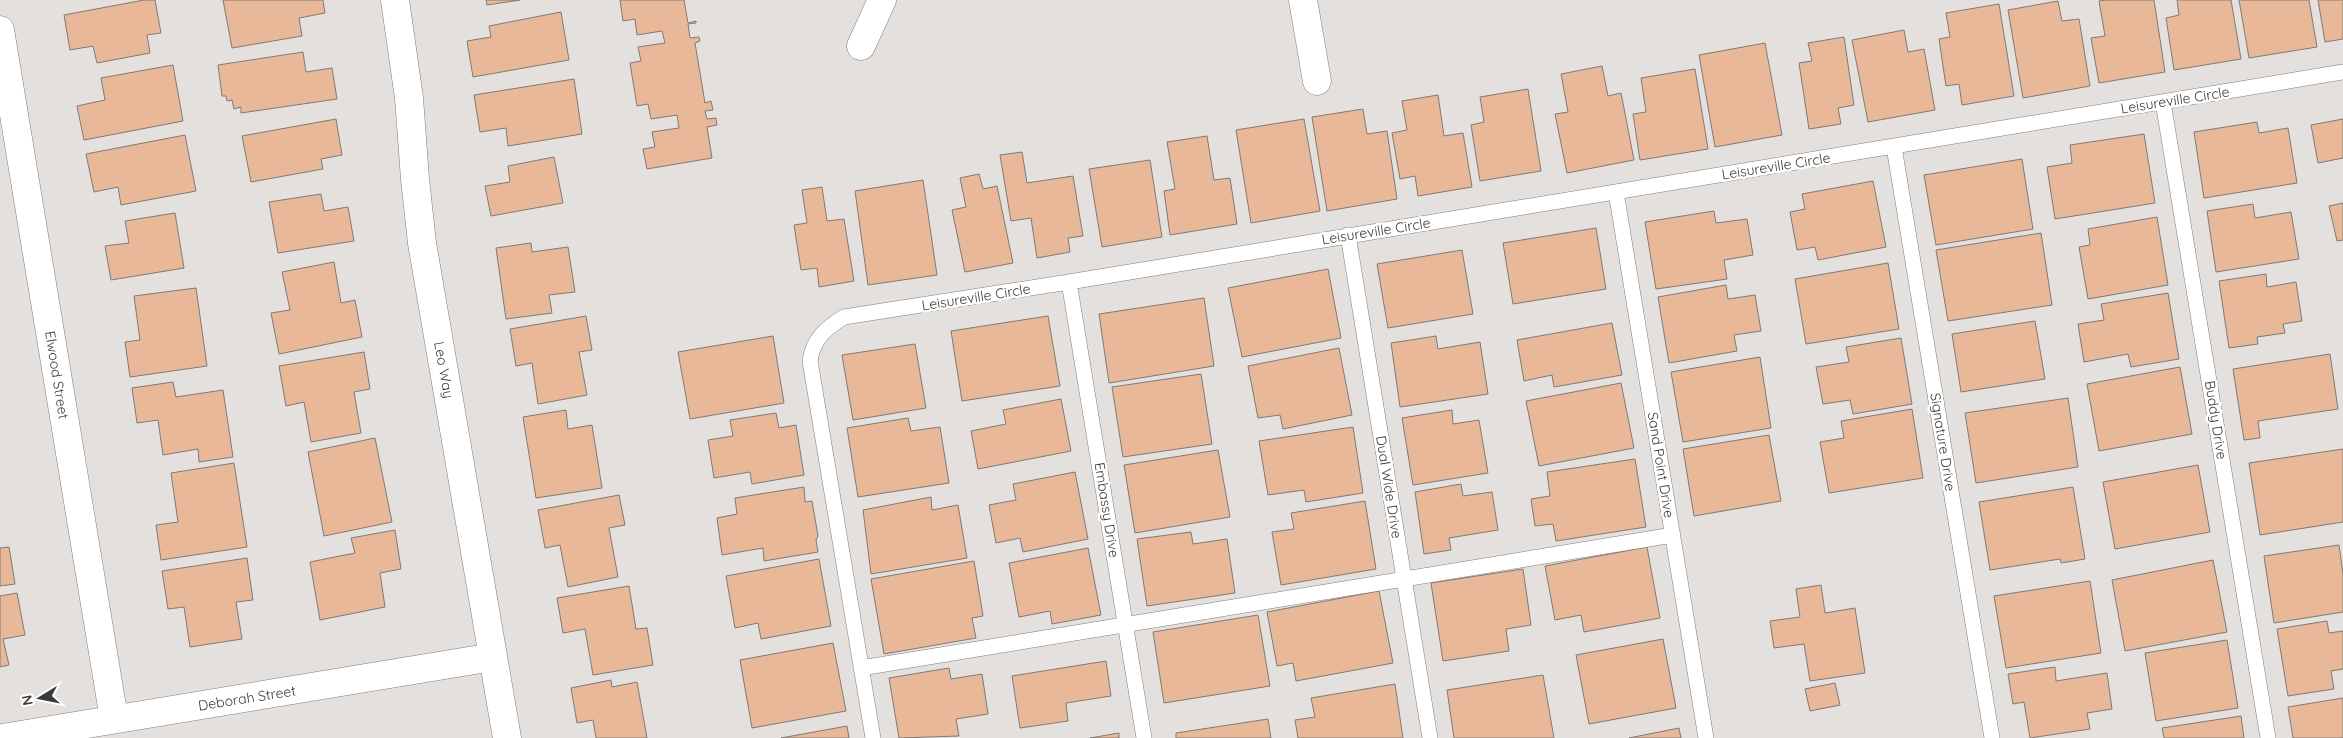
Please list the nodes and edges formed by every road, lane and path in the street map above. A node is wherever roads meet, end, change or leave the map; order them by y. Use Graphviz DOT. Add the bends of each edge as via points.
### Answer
graph roads {
  1 [pos="395,0"];
  2 [pos="882,0"];
  3 [pos="1303,0"];
  4 [pos="0,30"];
  5 [pos="861,46"];
  6 [pos="2343,72"];
  7 [pos="1317,81"];
  8 [pos="2164,102"];
  9 [pos="1894,147"];
  10 [pos="1616,192"];
  11 [pos="1348,235"];
  12 [pos="1069,282"];
  13 [pos="1672,535"];
  14 [pos="1404,579"];
  15 [pos="1126,625"];
  16 [pos="493,658"];
  17 [pos="861,668"];
  18 [pos="114,719"];
  19 [pos="2,738"];
  20 [pos="507,738"];
  21 [pos="873,738"];
  22 [pos="1144,738"];
  23 [pos="1430,738"];
  24 [pos="1706,738"];
  25 [pos="1992,738"];
  26 [pos="2268,738"];
  1 -- 16 [label="street, Leo Way" via="409,98 422,243"];
  2 -- 5 [label="street"];
  3 -- 7 [label="street"];
  4 -- 18 [label="street, Elwood Street"];
  6 -- 8 [label="lane, Leisureville Circle"];
  8 -- 9 [label="lane, Leisureville Circle"];
  8 -- 26 [label="lane, Buddy Drive"];
  9 -- 10 [label="lane, Leisureville Circle"];
  9 -- 25 [label="lane, Signature Drive"];
  10 -- 11 [label="lane, Leisureville Circle"];
  10 -- 13 [label="lane, Sand Point Drive"];
  11 -- 12 [label="lane, Leisureville Circle"];
  11 -- 14 [label="lane, Dual Wide Drive"];
  12 -- 15 [label="lane, Embassy Drive"];
  12 -- 17 [label="lane, Leisureville Circle" via="844,317 820,334 812,349 811,374"];
  13 -- 14 [label="lane"];
  13 -- 24 [label="lane, Sand Point Drive"];
  14 -- 15 [label="lane"];
  14 -- 23 [label="lane, Dual Wide Drive"];
  15 -- 17 [label="lane"];
  15 -- 22 [label="lane, Embassy Drive"];
  16 -- 18 [label="street, Deborah Street"];
  16 -- 20 [label="street, Leo Way"];
  17 -- 21 [label="lane, Leisureville Circle"];
  18 -- 19 [label="street, Deborah Street"];
}
